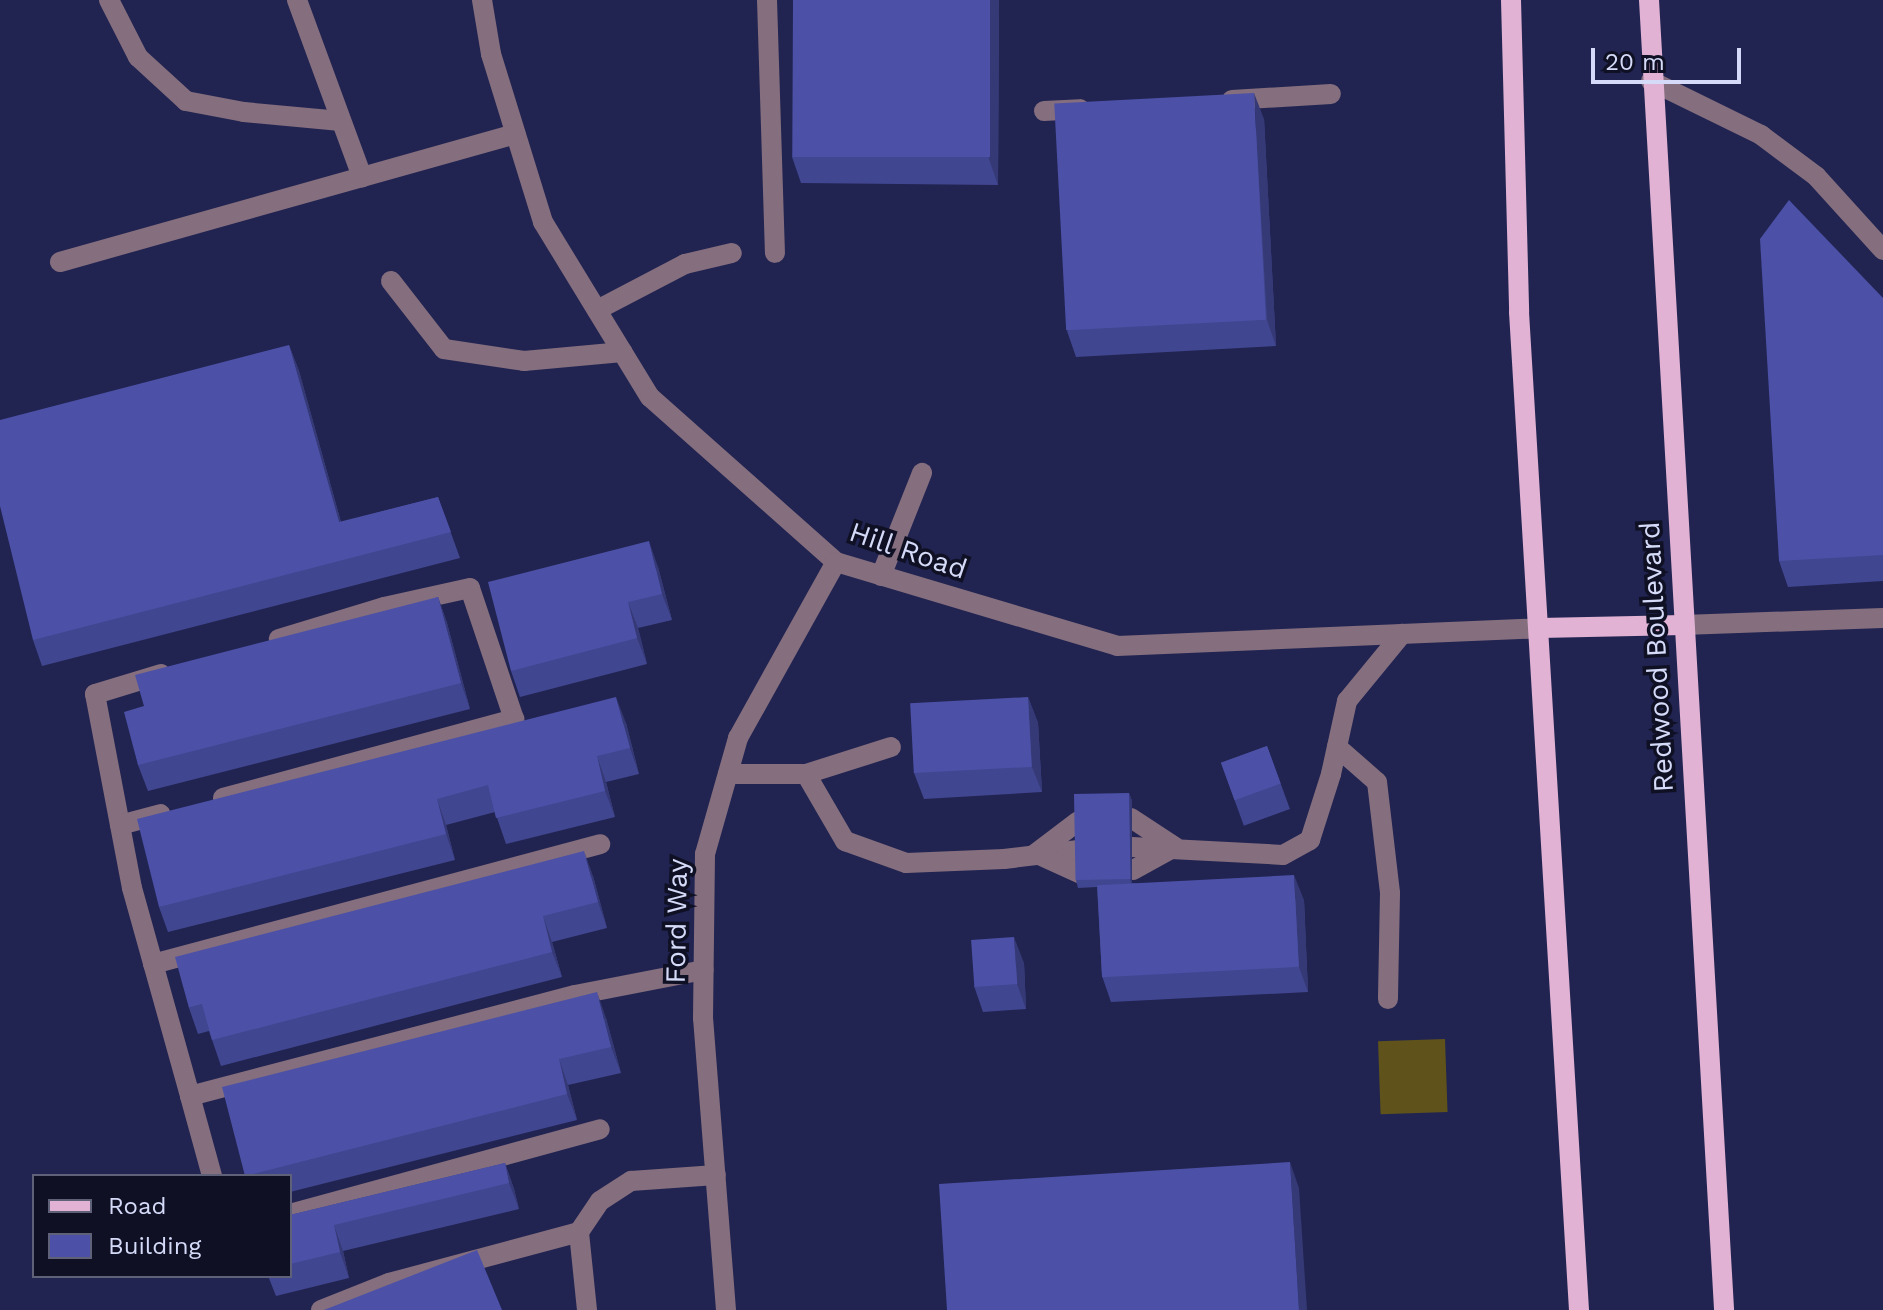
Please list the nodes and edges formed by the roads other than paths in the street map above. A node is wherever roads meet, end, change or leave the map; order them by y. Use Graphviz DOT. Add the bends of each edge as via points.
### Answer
graph roads {
  1 [pos="109,0"];
  2 [pos="297,0"];
  3 [pos="482,0"];
  4 [pos="767,0"];
  5 [pos="1511,0"];
  6 [pos="1649,0"];
  7 [pos="1651,81"];
  8 [pos="1331,94"];
  9 [pos="1213,101"];
  10 [pos="1106,107"];
  11 [pos="1044,111"];
  12 [pos="341,121"];
  13 [pos="515,134"];
  14 [pos="362,177"];
  15 [pos="1883,250"];
  16 [pos="732,253"];
  17 [pos="775,253"];
  18 [pos="60,262"];
  19 [pos="391,281"];
  20 [pos="597,310"];
  21 [pos="623,352"];
  22 [pos="922,473"];
  23 [pos="836,562"];
  24 [pos="881,576"];
  25 [pos="1883,618"];
  26 [pos="1683,625"];
  27 [pos="1540,628"];
  28 [pos="1402,634"];
  29 [pos="262,644"];
  30 [pos="186,667"];
  31 [pos="891,747"];
  32 [pos="1337,747"];
  33 [pos="728,774"];
  34 [pos="806,774"];
  35 [pos="1131,818"];
  36 [pos="1077,822"];
  37 [pos="120,825"];
  38 [pos="600,844"];
  39 [pos="1132,847"];
  40 [pos="1175,847"];
  41 [pos="1078,850"];
  42 [pos="1035,854"];
  43 [pos="1133,870"];
  44 [pos="1079,873"];
  45 [pos="153,964"];
  46 [pos="704,970"];
  47 [pos="1388,999"];
  48 [pos="190,1096"];
  49 [pos="600,1129"];
  50 [pos="211,1174"];
  51 [pos="716,1175"];
  52 [pos="292,1213"];
  53 [pos="579,1232"];
  54 [pos="321,1310"];
  55 [pos="587,1310"];
  56 [pos="726,1310"];
  57 [pos="1579,1310"];
  58 [pos="1724,1310"];
  1 -- 12 [label="street" via="138,57 186,101"];
  2 -- 12 [label="street"];
  3 -- 13 [label="street, Hill Road" via="491,54"];
  4 -- 17 [label="street"];
  5 -- 27 [label="main road" via="1519,312"];
  6 -- 7 [label="main road, Redwood Boulevard"];
  7 -- 15 [label="street" via="1761,135 1816,176"];
  7 -- 26 [label="main road, Redwood Boulevard"];
  8 -- 9 [label="street"];
  10 -- 11 [label="street"];
  12 -- 14 [label="street"];
  13 -- 14 [label="street"];
  13 -- 20 [label="street, Hill Road" via="543,222"];
  14 -- 18 [label="street"];
  16 -- 20 [label="street" via="685,264"];
  19 -- 21 [label="street" via="444,349 524,361"];
  20 -- 21 [label="street, Hill Road"];
  21 -- 23 [label="street, Hill Road" via="650,397"];
  22 -- 24 [label="street"];
  23 -- 24 [label="street, Hill Road"];
  23 -- 33 [label="street, Ford Way" via="738,738"];
  24 -- 28 [label="street, Hill Road" via="1117,646"];
  25 -- 26 [label="street"];
  26 -- 27 [label="main road"];
  26 -- 58 [label="main road, Redwood Boulevard"];
  27 -- 28 [label="street, Hill Road"];
  27 -- 57 [label="main road"];
  28 -- 32 [label="street" via="1347,701"];
  29 -- 37 [label="street" via="384,607 470,588 514,719"];
  30 -- 37 [label="street" via="95,694"];
  31 -- 34 [label="street"];
  32 -- 40 [label="street" via="1310,840 1283,855"];
  32 -- 47 [label="street" via="1377,782 1390,893"];
  33 -- 34 [label="street"];
  33 -- 46 [label="street, Ford Way" via="705,854"];
  34 -- 42 [label="street" via="845,841 906,863"];
  35 -- 40 [label="street"];
  36 -- 42 [label="street"];
  37 -- 45 [label="street"];
  38 -- 45 [label="street"];
  39 -- 40 [label="street"];
  40 -- 43 [label="street"];
  41 -- 42 [label="street"];
  42 -- 44 [label="street"];
  45 -- 48 [label="street"];
  46 -- 48 [label="street" via="575,995"];
  46 -- 51 [label="street, Ford Way"];
  48 -- 50 [label="street"];
  49 -- 52 [label="street"];
  51 -- 53 [label="street" via="631,1181 600,1201"];
  51 -- 56 [label="street, Ford Way"];
  53 -- 54 [label="street" via="389,1283"];
  53 -- 55 [label="street"];
}
